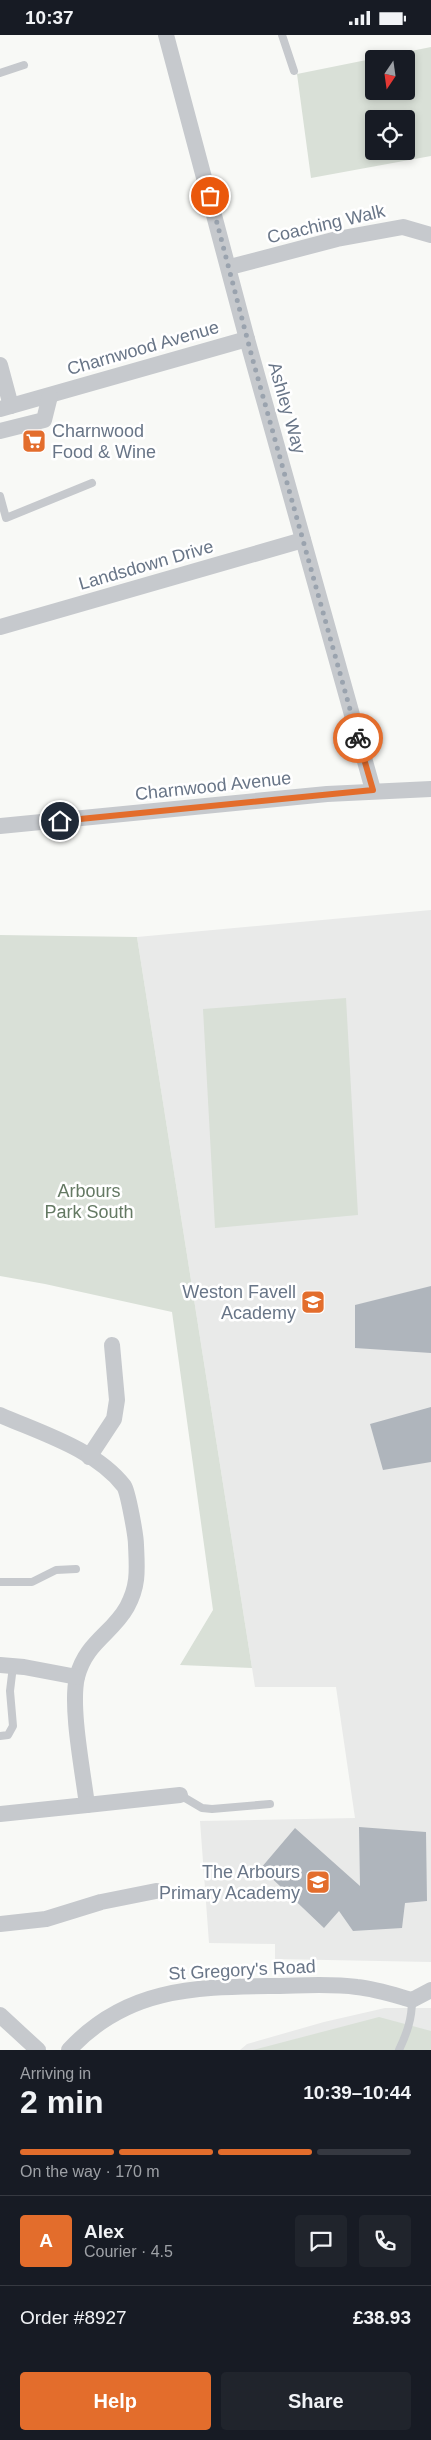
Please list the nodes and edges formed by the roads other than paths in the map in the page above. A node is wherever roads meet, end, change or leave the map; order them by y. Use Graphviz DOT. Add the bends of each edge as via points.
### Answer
graph roads {
  1 [pos="166,35"];
  2 [pos="282,35"];
  3 [pos="24,65"];
  4 [pos="294,71"];
  5 [pos="0,73"];
  6 [pos="431,235"];
  7 [pos="230,267"];
  8 [pos="247,339"];
  9 [pos="0,365"];
  10 [pos="50,396"];
  11 [pos="6,407"];
  12 [pos="0,431"];
  13 [pos="92,483"];
  14 [pos="0,496"];
  15 [pos="303,540"];
  16 [pos="0,627"];
  17 [pos="431,789"];
  18 [pos="373,790"];
  19 [pos="0,826"];
  20 [pos="112,1345"];
  21 [pos="0,1415"];
  22 [pos="89,1457"];
  23 [pos="76,1569"];
  24 [pos="0,1582"];
  25 [pos="7,1666"];
  26 [pos="77,1677"];
  27 [pos="0,1736"];
  28 [pos="180,1795"];
  29 [pos="87,1805"];
  30 [pos="270,1805"];
  31 [pos="0,1814"];
  32 [pos="156,1891"];
  33 [pos="0,1924"];
  34 [pos="431,1990"];
  35 [pos="412,2000"];
  36 [pos="0,2015"];
  37 [pos="38,2050"];
  38 [pos="69,2050"];
  39 [pos="399,2050"];
  1 -- 7 [label="street, Ashley Way"];
  2 -- 4 [label="lane"];
  3 -- 5 [label="lane"];
  6 -- 7 [label="street, Coaching Walk" via="403,227 336,239"];
  7 -- 8 [label="street, Ashley Way"];
  8 -- 10 [label="street, Charnwood Avenue"];
  8 -- 15 [label="street, Ashley Way"];
  9 -- 11 [label="street"];
  10 -- 11 [label="street, Charnwood Avenue"];
  10 -- 12 [label="street, Charnwood Avenue" via="44,419"];
  13 -- 14 [label="lane" via="6,518"];
  15 -- 16 [label="street, Landsdown Drive"];
  15 -- 18 [label="street, Ashley Way"];
  17 -- 18 [label="street, Charnwood Avenue"];
  18 -- 19 [label="street, Charnwood Avenue"];
  20 -- 22 [label="street" via="117,1400 114,1419"];
  21 -- 22 [label="street" via="70,1445"];
  22 -- 26 [label="street" via="125,1487 136,1539 137,1582 126,1609 86,1653"];
  23 -- 24 [label="lane" via="56,1569 32,1582"];
  25 -- 26 [label="street"];
  25 -- 27 [label="lane" via="13,1726 8,1735"];
  26 -- 29 [label="street" via="75,1696"];
  28 -- 29 [label="street"];
  28 -- 30 [label="lane" via="202,1808"];
  29 -- 31 [label="street"];
  32 -- 33 [label="street" via="101,1902 46,1919"];
  34 -- 35 [label="street"];
  35 -- 38 [label="street, St Gregory's Road" via="337,1985 177,1991 142,2000 118,2012 92,2028"];
  35 -- 39 [label="lane" via="412,2015"];
  36 -- 37 [label="street"];
}
